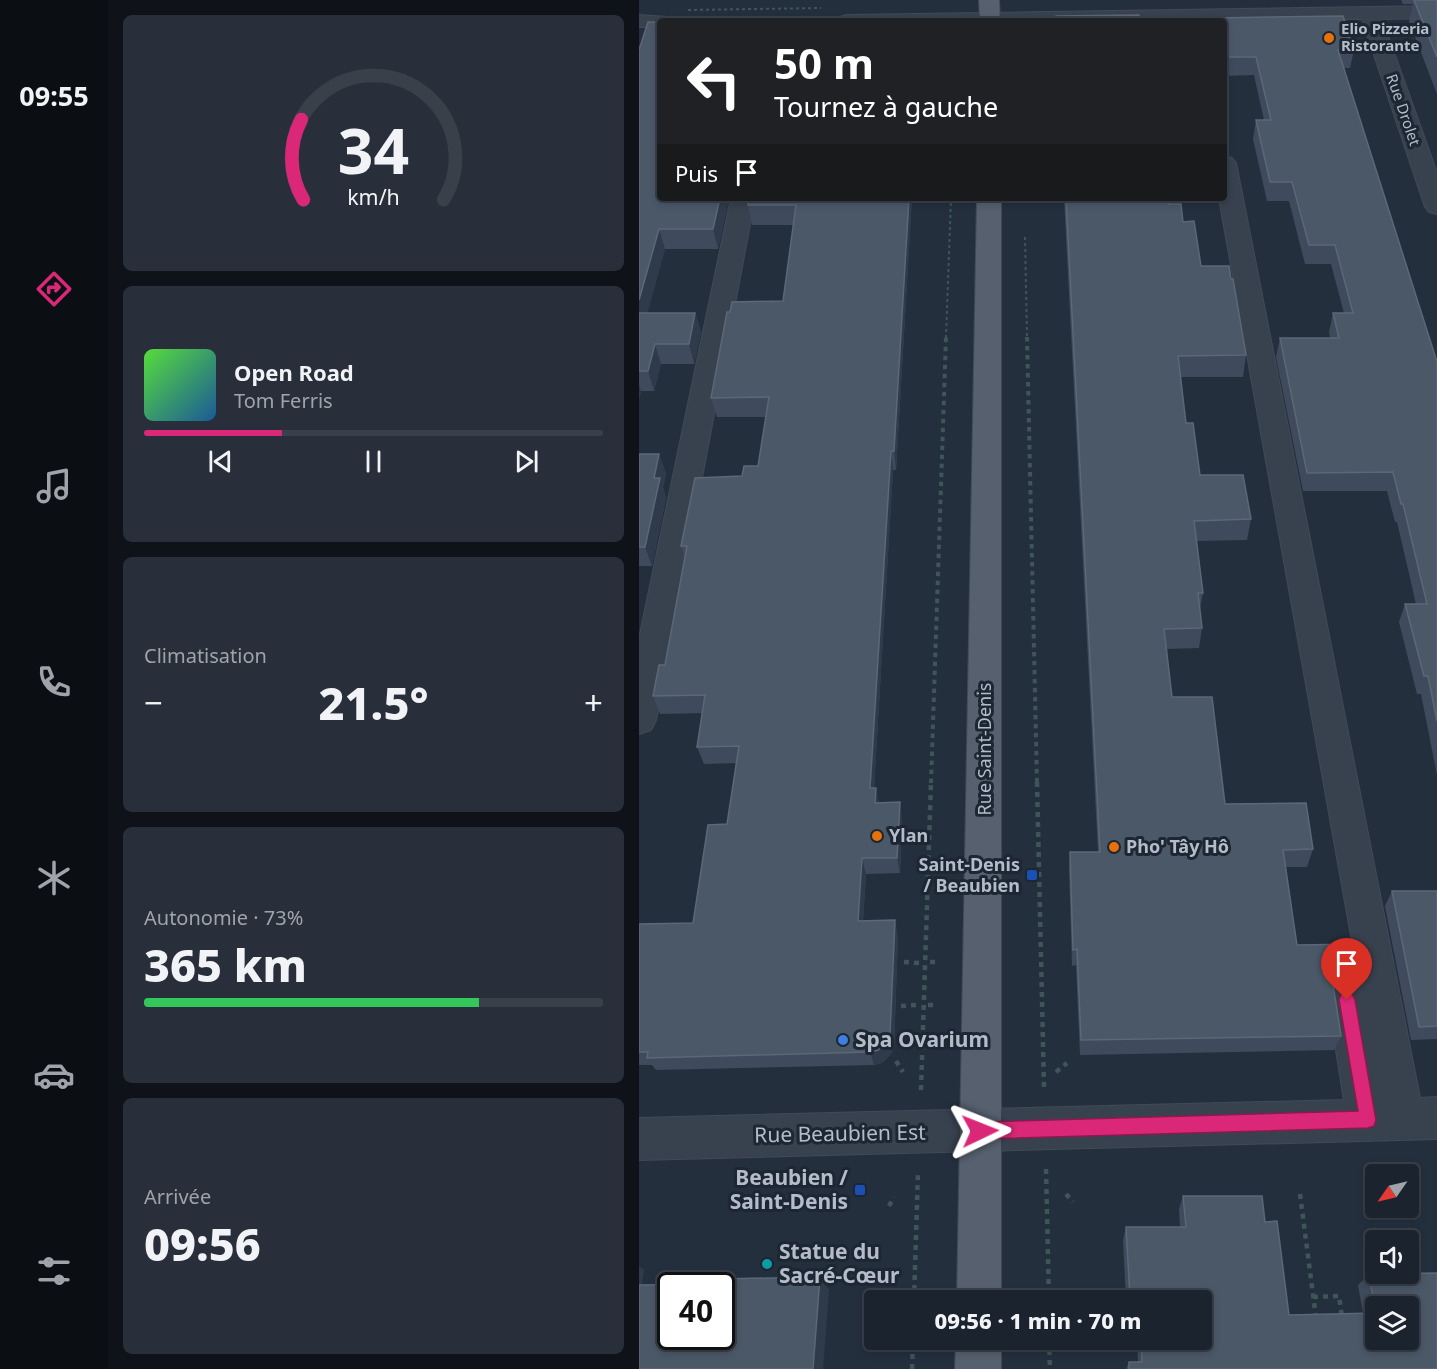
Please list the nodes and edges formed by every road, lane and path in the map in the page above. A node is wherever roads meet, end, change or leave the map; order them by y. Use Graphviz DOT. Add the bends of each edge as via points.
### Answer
graph roads {
  1 [pos="1314,8"];
  2 [pos="1437,12"];
  3 [pos="990,14"];
  4 [pos="1370,14"];
  5 [pos="908,18"];
  6 [pos="1197,18"];
  7 [pos="639,21"];
  8 [pos="657,21"];
  9 [pos="1227,179"];
  10 [pos="742,201"];
  11 [pos="951,201"];
  12 [pos="989,201"];
  13 [pos="1437,207"];
  14 [pos="1025,234"];
  15 [pos="639,720"];
  16 [pos="904,962"];
  17 [pos="919,963"];
  18 [pos="1347,1000"];
  19 [pos="916,1005"];
  20 [pos="901,1006"];
  21 [pos="896,1061"];
  22 [pos="1067,1063"];
  23 [pos="903,1072"];
  24 [pos="1056,1072"];
  25 [pos="1044,1079"];
  26 [pos="921,1080"];
  27 [pos="1403,1119"];
  28 [pos="980,1131"];
  29 [pos="639,1139"];
  30 [pos="1046,1187"];
  31 [pos="918,1189"];
  32 [pos="1066,1194"];
  33 [pos="1300,1194"];
  34 [pos="894,1197"];
  35 [pos="1073,1202"];
  36 [pos="889,1206"];
  37 [pos="914,1290"];
  38 [pos="979,1290"];
  39 [pos="1049,1290"];
  40 [pos="1313,1297"];
  41 [pos="1343,1323"];
  42 [pos="1318,1328"];
  43 [pos="913,1350"];
  44 [pos="979,1350"];
  45 [pos="1050,1350"];
  46 [pos="912,1369"];
  47 [pos="978,1369"];
  48 [pos="1050,1369"];
  1 -- 4 [label="street"];
  1 -- 6 [label="street"];
  2 -- 4 [label="street"];
  3 -- 5 [label="street"];
  3 -- 6 [label="street"];
  4 -- 13 [label="street, Rue Drolet"];
  7 -- 8 [label="street"];
  9 -- 27 [label="street"];
  10 -- 15 [label="street"];
  11 -- 26 [label="path"];
  12 -- 28 [label="main road, Rue Saint-Denis"];
  14 -- 25 [label="path"];
  16 -- 17 [label="path"];
  18 -- 27 [label="street"];
  19 -- 20 [label="path"];
  21 -- 23 [label="path"];
  22 -- 24 [label="path"];
  27 -- 28 [label="street, Rue Beaubien Est"];
  28 -- 29 [label="street, Rue Beaubien Est"];
  28 -- 38 [label="main road, Rue Saint-Denis"];
  30 -- 39 [label="path"];
  31 -- 37 [label="path"];
  32 -- 35 [label="path"];
  33 -- 40 [label="path"];
  34 -- 36 [label="path"];
  40 -- 41 [label="path" via="1339,1296"];
  40 -- 42 [label="path"];
  43 -- 46 [label="path"];
  44 -- 47 [label="main road"];
  45 -- 48 [label="path"];
}
